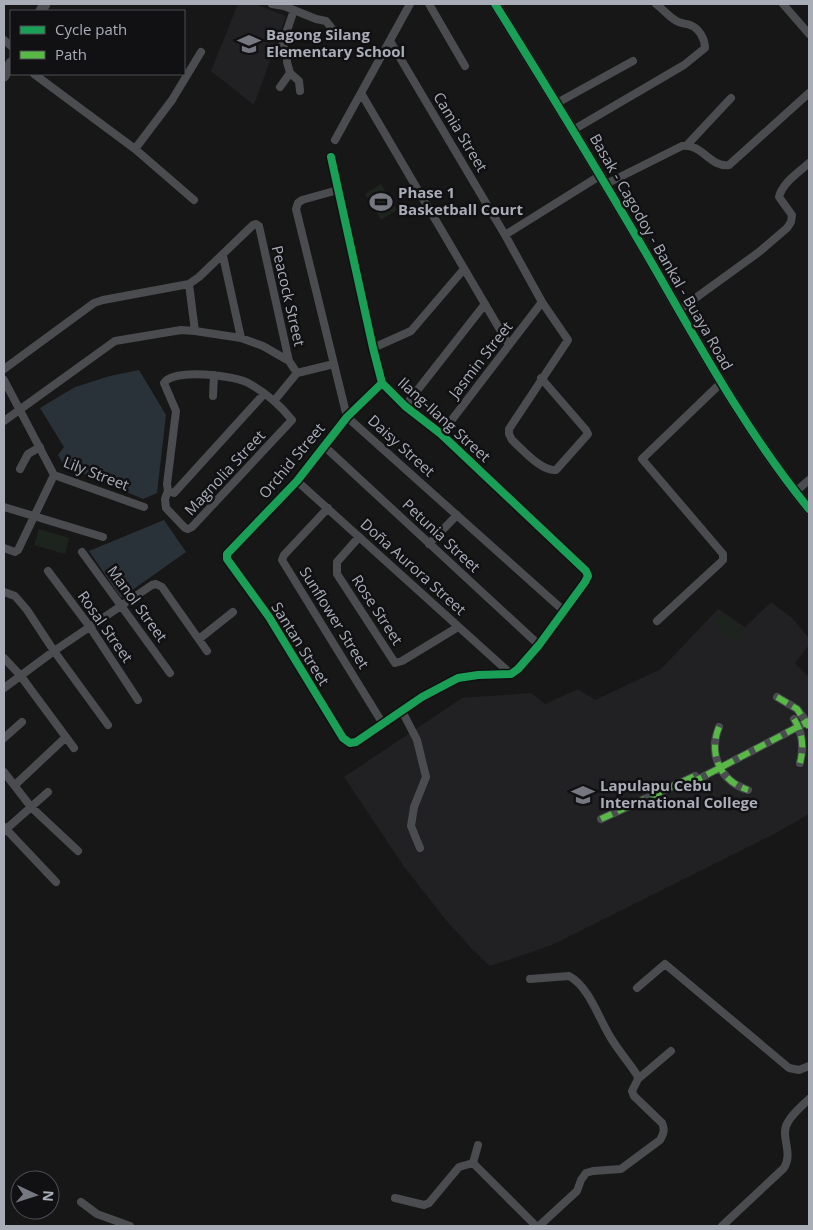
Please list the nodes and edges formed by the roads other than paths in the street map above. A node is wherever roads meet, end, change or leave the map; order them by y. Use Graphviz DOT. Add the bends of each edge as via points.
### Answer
graph roads {
  1 [pos="275,4"];
  2 [pos="410,4"];
  3 [pos="429,4"];
  4 [pos="495,4"];
  5 [pos="656,4"];
  6 [pos="783,4"];
  7 [pos="294,10"];
  8 [pos="334,31"];
  9 [pos="809,34"];
  10 [pos="390,41"];
  11 [pos="201,52"];
  12 [pos="633,61"];
  13 [pos="10,64"];
  14 [pos="465,66"];
  15 [pos="290,73"];
  16 [pos="35,75"];
  17 [pos="4,76"];
  18 [pos="280,87"];
  19 [pos="300,91"];
  20 [pos="361,93"];
  21 [pos="809,93"];
  22 [pos="731,98"];
  23 [pos="557,103"];
  24 [pos="574,130"];
  25 [pos="335,140"];
  26 [pos="688,145"];
  27 [pos="135,149"];
  28 [pos="331,158"];
  29 [pos="808,168"];
  30 [pos="603,180"];
  31 [pos="338,190"];
  32 [pos="194,200"];
  33 [pos="505,235"];
  34 [pos="223,256"];
  35 [pos="464,269"];
  36 [pos="188,284"];
  37 [pos="542,302"];
  38 [pos="485,304"];
  39 [pos="679,310"];
  40 [pos="195,331"];
  41 [pos="241,338"];
  42 [pos="509,345"];
  43 [pos="372,348"];
  44 [pos="289,360"];
  45 [pos="334,364"];
  46 [pos="4,369"];
  47 [pos="297,373"];
  48 [pos="214,375"];
  49 [pos="541,378"];
  50 [pos="4,380"];
  51 [pos="722,382"];
  52 [pos="382,383"];
  53 [pos="264,394"];
  54 [pos="213,396"];
  55 [pos="274,401"];
  56 [pos="405,406"];
  57 [pos="19,409"];
  58 [pos="348,417"];
  59 [pos="4,421"];
  60 [pos="441,434"];
  61 [pos="40,446"];
  62 [pos="324,446"];
  63 [pos="20,469"];
  64 [pos="54,475"];
  65 [pos="809,480"];
  66 [pos="297,481"];
  67 [pos="171,492"];
  68 [pos="795,492"];
  69 [pos="4,507"];
  70 [pos="144,507"];
  71 [pos="328,508"];
  72 [pos="809,509"];
  73 [pos="456,515"];
  74 [pos="34,516"];
  75 [pos="102,536"];
  76 [pos="360,537"];
  77 [pos="429,544"];
  78 [pos="4,548"];
  79 [pos="82,552"];
  80 [pos="227,559"];
  81 [pos="48,571"];
  82 [pos="4,592"];
  83 [pos="122,606"];
  84 [pos="564,611"];
  85 [pos="233,612"];
  86 [pos="657,621"];
  87 [pos="90,627"];
  88 [pos="458,627"];
  89 [pos="199,639"];
  90 [pos="539,645"];
  91 [pos="54,651"];
  92 [pos="207,651"];
  93 [pos="4,658"];
  94 [pos="170,672"];
  95 [pos="511,674"];
  96 [pos="20,675"];
  97 [pos="4,688"];
  98 [pos="777,698"];
  99 [pos="138,700"];
  100 [pos="402,711"];
  101 [pos="794,719"];
  102 [pos="22,722"];
  103 [pos="808,723"];
  104 [pos="383,724"];
  105 [pos="108,725"];
  106 [pos="719,727"];
  107 [pos="799,727"];
  108 [pos="66,737"];
  109 [pos="4,738"];
  110 [pos="74,748"];
  111 [pos="800,763"];
  112 [pos="720,768"];
  113 [pos="4,772"];
  114 [pos="15,784"];
  115 [pos="748,790"];
  116 [pos="48,792"];
  117 [pos="31,807"];
  118 [pos="601,819"];
  119 [pos="4,829"];
  120 [pos="420,848"];
  121 [pos="78,851"];
  122 [pos="56,882"];
  123 [pos="530,979"];
  124 [pos="637,988"];
  125 [pos="671,1051"];
  126 [pos="809,1066"];
  127 [pos="638,1079"];
  128 [pos="809,1099"];
  129 [pos="478,1145"];
  130 [pos="473,1163"];
  131 [pos="395,1198"];
  132 [pos="80,1202"];
  133 [pos="130,1226"];
  134 [pos="538,1226"];
  135 [pos="722,1226"];
  1 -- 7 [label="street"];
  2 -- 10 [label="street"];
  3 -- 14 [label="street"];
  4 -- 23 [label="street, Basak - Cagodoy - Bankal - Buaya Road"];
  5 -- 24 [label="street" via="679,23 697,29 705,48"];
  6 -- 9 [label="street"];
  7 -- 8 [label="street" via="326,21"];
  7 -- 15 [label="street" via="282,45 287,52"];
  10 -- 20 [label="street"];
  10 -- 33 [label="street, Camia Street"];
  11 -- 27 [label="street" via="172,100"];
  12 -- 23 [label="street"];
  13 -- 17 [label="street"];
  15 -- 18 [label="street"];
  15 -- 19 [label="street" via="299,82"];
  16 -- 27 [label="street"];
  20 -- 25 [label="street"];
  20 -- 35 [label="street"];
  21 -- 26 [label="street" via="729,165 718,164"];
  22 -- 26 [label="street"];
  23 -- 24 [label="street, Basak - Cagodoy - Bankal - Buaya Road"];
  24 -- 30 [label="street, Basak - Cagodoy - Bankal - Buaya Road"];
  26 -- 30 [label="street"];
  27 -- 32 [label="street"];
  28 -- 31 [label="street, Ilang-Ilang Street"];
  29 -- 39 [label="street" via="780,192 779,197 792,214 787,228"];
  30 -- 33 [label="street"];
  30 -- 39 [label="street, Basak - Cagodoy - Bankal - Buaya Road"];
  31 -- 43 [label="street, Ilang-Ilang Street"];
  31 -- 45 [label="street, Daisy Street" via="302,200 296,209"];
  33 -- 37 [label="street, Camia Street"];
  34 -- 36 [label="street"];
  34 -- 41 [label="street"];
  34 -- 44 [label="street, Peacock Street" via="252,225 258,226"];
  35 -- 38 [label="street"];
  35 -- 43 [label="street" via="412,332"];
  36 -- 40 [label="street"];
  36 -- 46 [label="street" via="94,303"];
  37 -- 42 [label="street, Jasmin Street"];
  37 -- 49 [label="street, Camia Street" via="568,340"];
  38 -- 42 [label="street"];
  38 -- 56 [label="street"];
  39 -- 51 [label="street, Basak - Cagodoy - Bankal - Buaya Road"];
  40 -- 41 [label="street"];
  40 -- 57 [label="street" via="181,330 115,341"];
  41 -- 44 [label="street"];
  42 -- 60 [label="street, Jasmin Street"];
  43 -- 52 [label="street, Ilang-Ilang Street"];
  44 -- 47 [label="street, Peacock Street"];
  45 -- 47 [label="street"];
  45 -- 58 [label="street, Daisy Street"];
  47 -- 55 [label="street"];
  48 -- 53 [label="street" via="249,383"];
  48 -- 54 [label="street"];
  48 -- 67 [label="street" via="170,377 164,383 176,411 167,484"];
  49 -- 49 [label="street" via="509,434 544,469 556,470 588,434"];
  50 -- 57 [label="street, Lily Street"];
  51 -- 68 [label="street, Basak - Cagodoy - Bankal - Buaya Road" via="770,459"];
  51 -- 86 [label="street" via="642,459 723,554 723,560"];
  52 -- 56 [label="street, Ilang-Ilang Street"];
  52 -- 58 [label="street, Orchid Street"];
  53 -- 55 [label="street"];
  53 -- 67 [label="street"];
  55 -- 67 [label="street, Magnolia Street" via="292,420 291,423 192,527 185,528 166,508 165,499"];
  56 -- 60 [label="street, Ilang-Ilang Street"];
  57 -- 59 [label="street"];
  57 -- 61 [label="street, Lily Street"];
  58 -- 62 [label="street, Orchid Street"];
  58 -- 73 [label="street, Daisy Street"];
  60 -- 84 [label="street, Ilang-Ilang Street" via="586,571 585,582"];
  61 -- 63 [label="street" via="28,454"];
  61 -- 64 [label="street, Lily Street"];
  62 -- 66 [label="street, Orchid Street"];
  62 -- 77 [label="street, Petunia Street"];
  64 -- 70 [label="street, Lily Street"];
  64 -- 74 [label="street"];
  65 -- 68 [label="street"];
  66 -- 71 [label="street, Doña Aurora Street"];
  66 -- 80 [label="street, Orchid Street" via="227,554"];
  68 -- 72 [label="street, Basak - Cagodoy - Bankal - Buaya Road"];
  69 -- 74 [label="street"];
  71 -- 76 [label="street, Doña Aurora Street"];
  71 -- 104 [label="street, Sunflower Street" via="282,560"];
  73 -- 77 [label="street"];
  73 -- 84 [label="street, Daisy Street"];
  74 -- 75 [label="street"];
  74 -- 78 [label="street" via="18,550"];
  76 -- 88 [label="street, Doña Aurora Street"];
  76 -- 88 [label="street, Rose Street" via="337,562 337,574 394,662 402,661"];
  77 -- 90 [label="street, Petunia Street"];
  79 -- 83 [label="street, Manol Street"];
  80 -- 104 [label="street, Santan Street" via="269,617 343,738 350,743 356,742"];
  81 -- 87 [label="street, Rosal Street"];
  82 -- 91 [label="street" via="14,596 28,610"];
  83 -- 87 [label="street"];
  83 -- 89 [label="street" via="156,584 162,587"];
  83 -- 94 [label="street, Manol Street"];
  84 -- 90 [label="street"];
  85 -- 89 [label="street"];
  87 -- 91 [label="street"];
  87 -- 99 [label="street, Rosal Street"];
  88 -- 95 [label="street, Doña Aurora Street"];
  89 -- 92 [label="street"];
  90 -- 95 [label="street"];
  91 -- 96 [label="street"];
  91 -- 105 [label="street"];
  93 -- 96 [label="street"];
  95 -- 100 [label="street" via="458,678"];
  96 -- 97 [label="street"];
  96 -- 108 [label="street"];
  98 -- 103 [label="street" via="797,710"];
  100 -- 104 [label="street"];
  100 -- 120 [label="street" via="417,740 426,777 414,807 411,826"];
  101 -- 107 [label="street"];
  102 -- 109 [label="street"];
  103 -- 107 [label="street"];
  106 -- 112 [label="street" via="714,747"];
  107 -- 111 [label="street" via="803,748"];
  107 -- 112 [label="street"];
  108 -- 110 [label="street"];
  108 -- 114 [label="street"];
  112 -- 115 [label="street" via="734,784"];
  112 -- 118 [label="street" via="694,782 695,776"];
  113 -- 114 [label="street"];
  114 -- 117 [label="street"];
  116 -- 117 [label="street"];
  117 -- 119 [label="street"];
  117 -- 121 [label="street"];
  119 -- 122 [label="street"];
  123 -- 127 [label="street" via="564,976 574,979"];
  124 -- 126 [label="street" via="666,964 789,1068 799,1070"];
  125 -- 127 [label="street"];
  127 -- 134 [label="street" via="632,1091 662,1123 664,1128 660,1140 622,1169 586,1173 578,1191"];
  128 -- 135 [label="street" via="786,1127 789,1154 784,1168"];
  129 -- 130 [label="street"];
  130 -- 131 [label="street" via="459,1167 429,1203"];
  130 -- 134 [label="street"];
  132 -- 133 [label="street" via="97,1214"];
}
